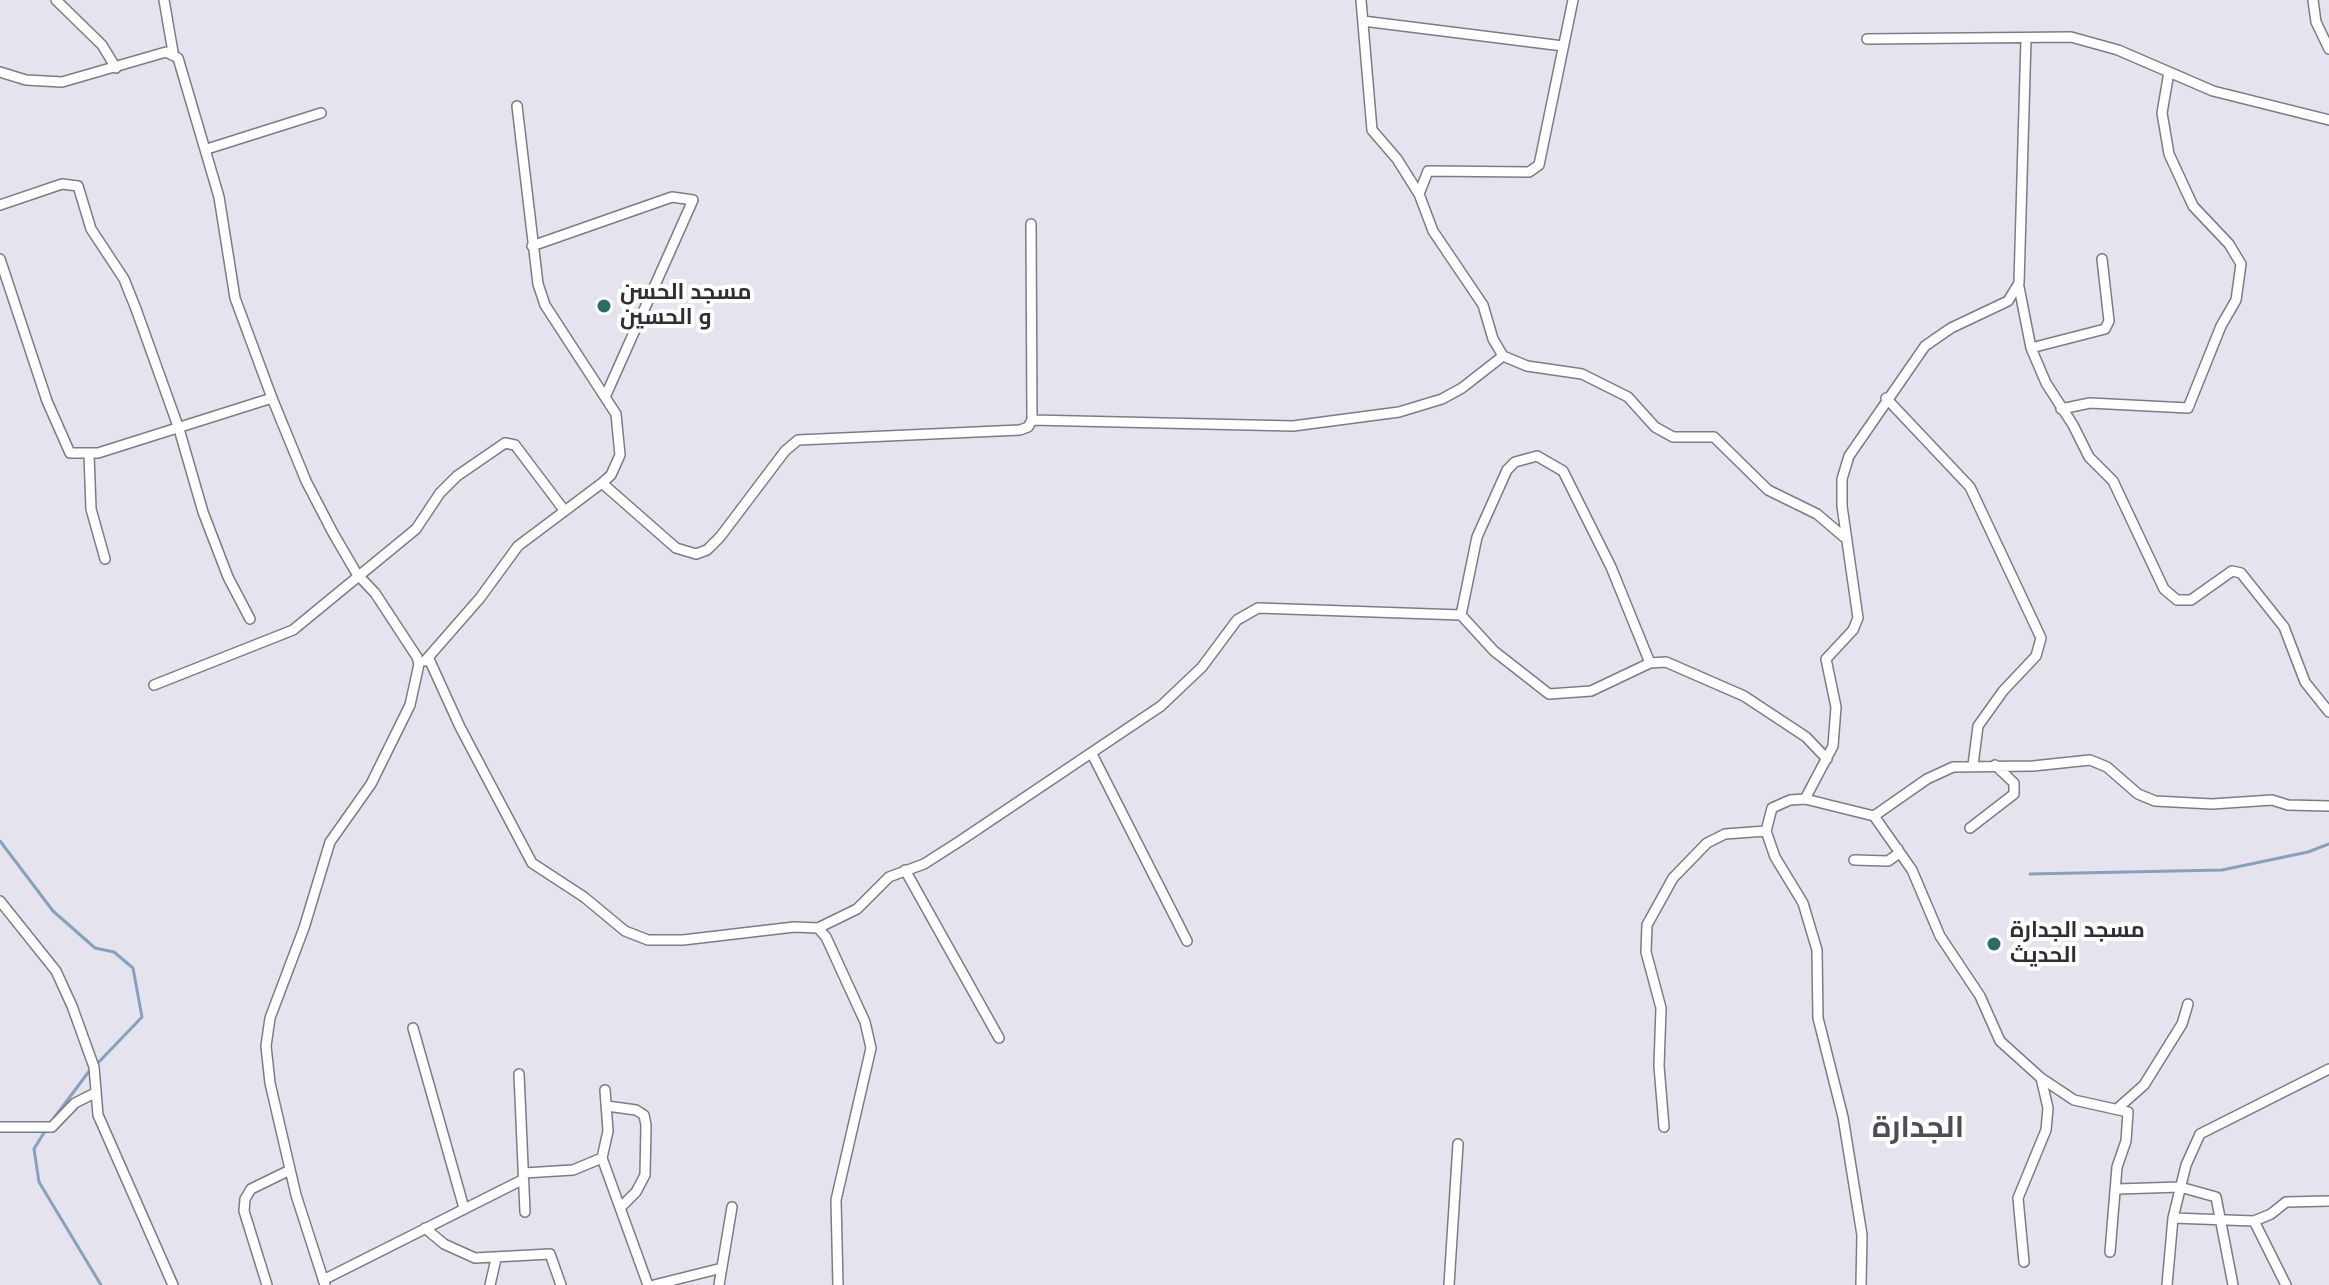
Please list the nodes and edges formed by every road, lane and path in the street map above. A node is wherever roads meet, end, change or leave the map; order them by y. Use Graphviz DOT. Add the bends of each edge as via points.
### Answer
graph roads {
  1 [pos="56,0"];
  2 [pos="164,0"];
  3 [pos="1361,0"];
  4 [pos="1573,0"];
  5 [pos="2313,0"];
  6 [pos="1363,21"];
  7 [pos="1867,39"];
  8 [pos="2026,39"];
  9 [pos="1563,46"];
  10 [pos="2329,49"];
  11 [pos="173,52"];
  12 [pos="116,68"];
  13 [pos="0,72"];
  14 [pos="2169,72"];
  15 [pos="517,106"];
  16 [pos="321,113"];
  17 [pos="2329,120"];
  18 [pos="207,149"];
  19 [pos="1419,194"];
  20 [pos="0,205"];
  21 [pos="1031,224"];
  22 [pos="532,246"];
  23 [pos="0,259"];
  24 [pos="2102,259"];
  25 [pos="2019,283"];
  26 [pos="2008,301"];
  27 [pos="2023,305"];
  28 [pos="2031,348"];
  29 [pos="1503,356"];
  30 [pos="606,395"];
  31 [pos="272,398"];
  32 [pos="1886,398"];
  33 [pos="2061,409"];
  34 [pos="1032,420"];
  35 [pos="179,429"];
  36 [pos="89,454"];
  37 [pos="602,483"];
  38 [pos="564,510"];
  39 [pos="1844,537"];
  40 [pos="105,559"];
  41 [pos="357,574"];
  42 [pos="1461,615"];
  43 [pos="250,619"];
  44 [pos="424,662"];
  45 [pos="1650,663"];
  46 [pos="154,685"];
  47 [pos="2329,712"];
  48 [pos="1092,754"];
  49 [pos="1827,759"];
  50 [pos="1973,765"];
  51 [pos="1995,765"];
  52 [pos="1805,799"];
  53 [pos="2329,806"];
  54 [pos="1874,816"];
  55 [pos="1970,828"];
  56 [pos="1766,831"];
  57 [pos="1898,849"];
  58 [pos="1854,860"];
  59 [pos="905,870"];
  60 [pos="0,901"];
  61 [pos="818,928"];
  62 [pos="1187,941"];
  63 [pos="2188,1004"];
  64 [pos="413,1028"];
  65 [pos="999,1038"];
  66 [pos="2329,1069"];
  67 [pos="519,1074"];
  68 [pos="2041,1078"];
  69 [pos="605,1090"];
  70 [pos="95,1093"];
  71 [pos="607,1106"];
  72 [pos="2118,1108"];
  73 [pos="0,1127"];
  74 [pos="1664,1127"];
  75 [pos="1458,1144"];
  76 [pos="602,1158"];
  77 [pos="290,1170"];
  78 [pos="523,1176"];
  79 [pos="2180,1187"];
  80 [pos="2118,1189"];
  81 [pos="2329,1201"];
  82 [pos="622,1206"];
  83 [pos="732,1207"];
  84 [pos="464,1208"];
  85 [pos="525,1212"];
  86 [pos="2173,1218"];
  87 [pos="2223,1221"];
  88 [pos="2254,1221"];
  89 [pos="425,1228"];
  90 [pos="2110,1252"];
  91 [pos="496,1259"];
  92 [pos="2024,1262"];
  93 [pos="722,1268"];
  94 [pos="324,1283"];
  95 [pos="173,1285"];
  96 [pos="267,1285"];
  97 [pos="490,1285"];
  98 [pos="561,1285"];
  99 [pos="648,1285"];
  100 [pos="654,1285"];
  101 [pos="719,1285"];
  102 [pos="838,1285"];
  103 [pos="1449,1285"];
  104 [pos="1861,1285"];
  105 [pos="2167,1285"];
  106 [pos="2233,1285"];
  107 [pos="2286,1285"];
  1 -- 12 [label="street" via="102,45"];
  2 -- 11 [label="street"];
  3 -- 6 [label="street"];
  4 -- 9 [label="street"];
  5 -- 10 [label="street"];
  6 -- 9 [label="street"];
  6 -- 19 [label="street" via="1372,130"];
  7 -- 8 [label="street"];
  8 -- 14 [label="street" via="2093,41"];
  8 -- 25 [label="street"];
  9 -- 19 [label="street" via="1539,165 1529,172 1428,171"];
  11 -- 12 [label="street"];
  11 -- 18 [label="street"];
  12 -- 13 [label="street" via="62,82"];
  14 -- 17 [label="street" via="2253,103"];
  14 -- 33 [label="street" via="2162,113 2169,154 2193,206 2241,264 2236,300 2188,408 2090,403"];
  15 -- 22 [label="street"];
  16 -- 18 [label="street"];
  18 -- 31 [label="street" via="235,298"];
  19 -- 29 [label="street" via="1433,231 1483,305"];
  20 -- 35 [label="street" via="62,184 78,186 91,229 124,279"];
  21 -- 34 [label="street"];
  22 -- 30 [label="street" via="545,305"];
  22 -- 30 [label="street" via="672,197 693,200"];
  23 -- 36 [label="street" via="66,451"];
  24 -- 28 [label="street" via="2109,321 2105,329"];
  25 -- 26 [label="street"];
  25 -- 27 [label="street"];
  26 -- 27 [label="street"];
  26 -- 32 [label="street" via="1933,339"];
  27 -- 28 [label="street"];
  28 -- 33 [label="street"];
  29 -- 34 [label="street" via="1442,399 1399,412 1293,426"];
  29 -- 39 [label="street" via="1527,366 1566,369 1618,391 1673,437 1714,437 1768,490 1817,514"];
  30 -- 37 [label="street" via="619,428 620,455"];
  31 -- 35 [label="street"];
  31 -- 41 [label="street" via="306,481"];
  32 -- 39 [label="street" via="1845,468"];
  32 -- 50 [label="street" via="1970,487 2041,638 2036,656 1978,726"];
  33 -- 47 [label="street" via="2090,459 2113,481 2168,594 2191,600 2232,571 2241,573 2284,627 2305,682"];
  34 -- 37 [label="street" via="1020,430 798,440 720,537 696,554 676,548"];
  35 -- 36 [label="street"];
  35 -- 43 [label="street" via="203,512"];
  36 -- 40 [label="street" via="91,509"];
  37 -- 38 [label="street"];
  38 -- 41 [label="street" via="510,442 457,476 423,522"];
  38 -- 44 [label="street" via="518,546"];
  39 -- 49 [label="street" via="1860,607 1853,630 1826,659 1836,707"];
  41 -- 44 [label="street"];
  41 -- 46 [label="street" via="293,630"];
  42 -- 45 [label="street" via="1494,651 1549,694 1591,691"];
  42 -- 45 [label="street" via="1477,537 1502,481 1515,462 1537,456 1563,471 1611,567"];
  42 -- 48 [label="street" via="1289,607 1247,611 1183,687"];
  44 -- 61 [label="street" via="532,863 625,931 648,940 683,940"];
  44 -- 77 [label="street" via="384,760 330,842 270,1018 266,1064"];
  45 -- 49 [label="street" via="1666,662 1744,696 1806,737"];
  48 -- 59 [label="street" via="924,864"];
  48 -- 62 [label="street"];
  49 -- 52 [label="street"];
  50 -- 51 [label="street"];
  50 -- 54 [label="street" via="1943,770"];
  51 -- 53 [label="street" via="2096,760 2155,801 2272,800"];
  51 -- 55 [label="street" via="2014,783 2014,794"];
  52 -- 54 [label="street"];
  52 -- 56 [label="street" via="1772,808"];
  54 -- 57 [label="street"];
  56 -- 74 [label="street" via="1725,834 1707,843 1673,878 1647,925 1646,952 1661,1008"];
  56 -- 104 [label="street" via="1803,903 1815,940 1818,1018 1843,1117 1862,1235"];
  57 -- 58 [label="street" via="1888,861"];
  57 -- 68 [label="street" via="2000,1041"];
  59 -- 61 [label="street" via="884,881 857,909"];
  59 -- 65 [label="street"];
  60 -- 70 [label="street" via="56,971 94,1067"];
  61 -- 102 [label="street" via="865,1022 871,1048 836,1200"];
  63 -- 72 [label="street" via="2182,1024 2144,1085"];
  64 -- 84 [label="street"];
  66 -- 79 [label="street" via="2206,1129 2194,1144"];
  67 -- 78 [label="street"];
  68 -- 72 [label="street" via="2083,1104"];
  68 -- 92 [label="street" via="2048,1108 2046,1130 2018,1198"];
  69 -- 71 [label="street"];
  70 -- 73 [label="street" via="75,1103 52,1127"];
  70 -- 95 [label="street" via="119,1168"];
  71 -- 76 [label="street"];
  71 -- 82 [label="street" via="636,1110 646,1125 645,1175"];
  72 -- 80 [label="street" via="2131,1117 2117,1167"];
  75 -- 103 [label="street"];
  76 -- 78 [label="street" via="573,1170"];
  76 -- 82 [label="street"];
  77 -- 94 [label="street"];
  77 -- 96 [label="street" via="251,1189 245,1199"];
  78 -- 84 [label="street"];
  78 -- 85 [label="street"];
  79 -- 80 [label="street"];
  79 -- 86 [label="street"];
  79 -- 87 [label="street" via="2216,1197"];
  80 -- 90 [label="street"];
  81 -- 88 [label="street" via="2286,1202"];
  82 -- 99 [label="street"];
  83 -- 93 [label="street"];
  84 -- 89 [label="street"];
  86 -- 87 [label="street"];
  86 -- 105 [label="street"];
  87 -- 88 [label="street"];
  87 -- 106 [label="street"];
  88 -- 107 [label="street"];
  89 -- 91 [label="street" via="458,1252"];
  89 -- 94 [label="street"];
  91 -- 97 [label="street"];
  91 -- 98 [label="street" via="550,1254"];
  93 -- 100 [label="street"];
  93 -- 101 [label="street"];
}
